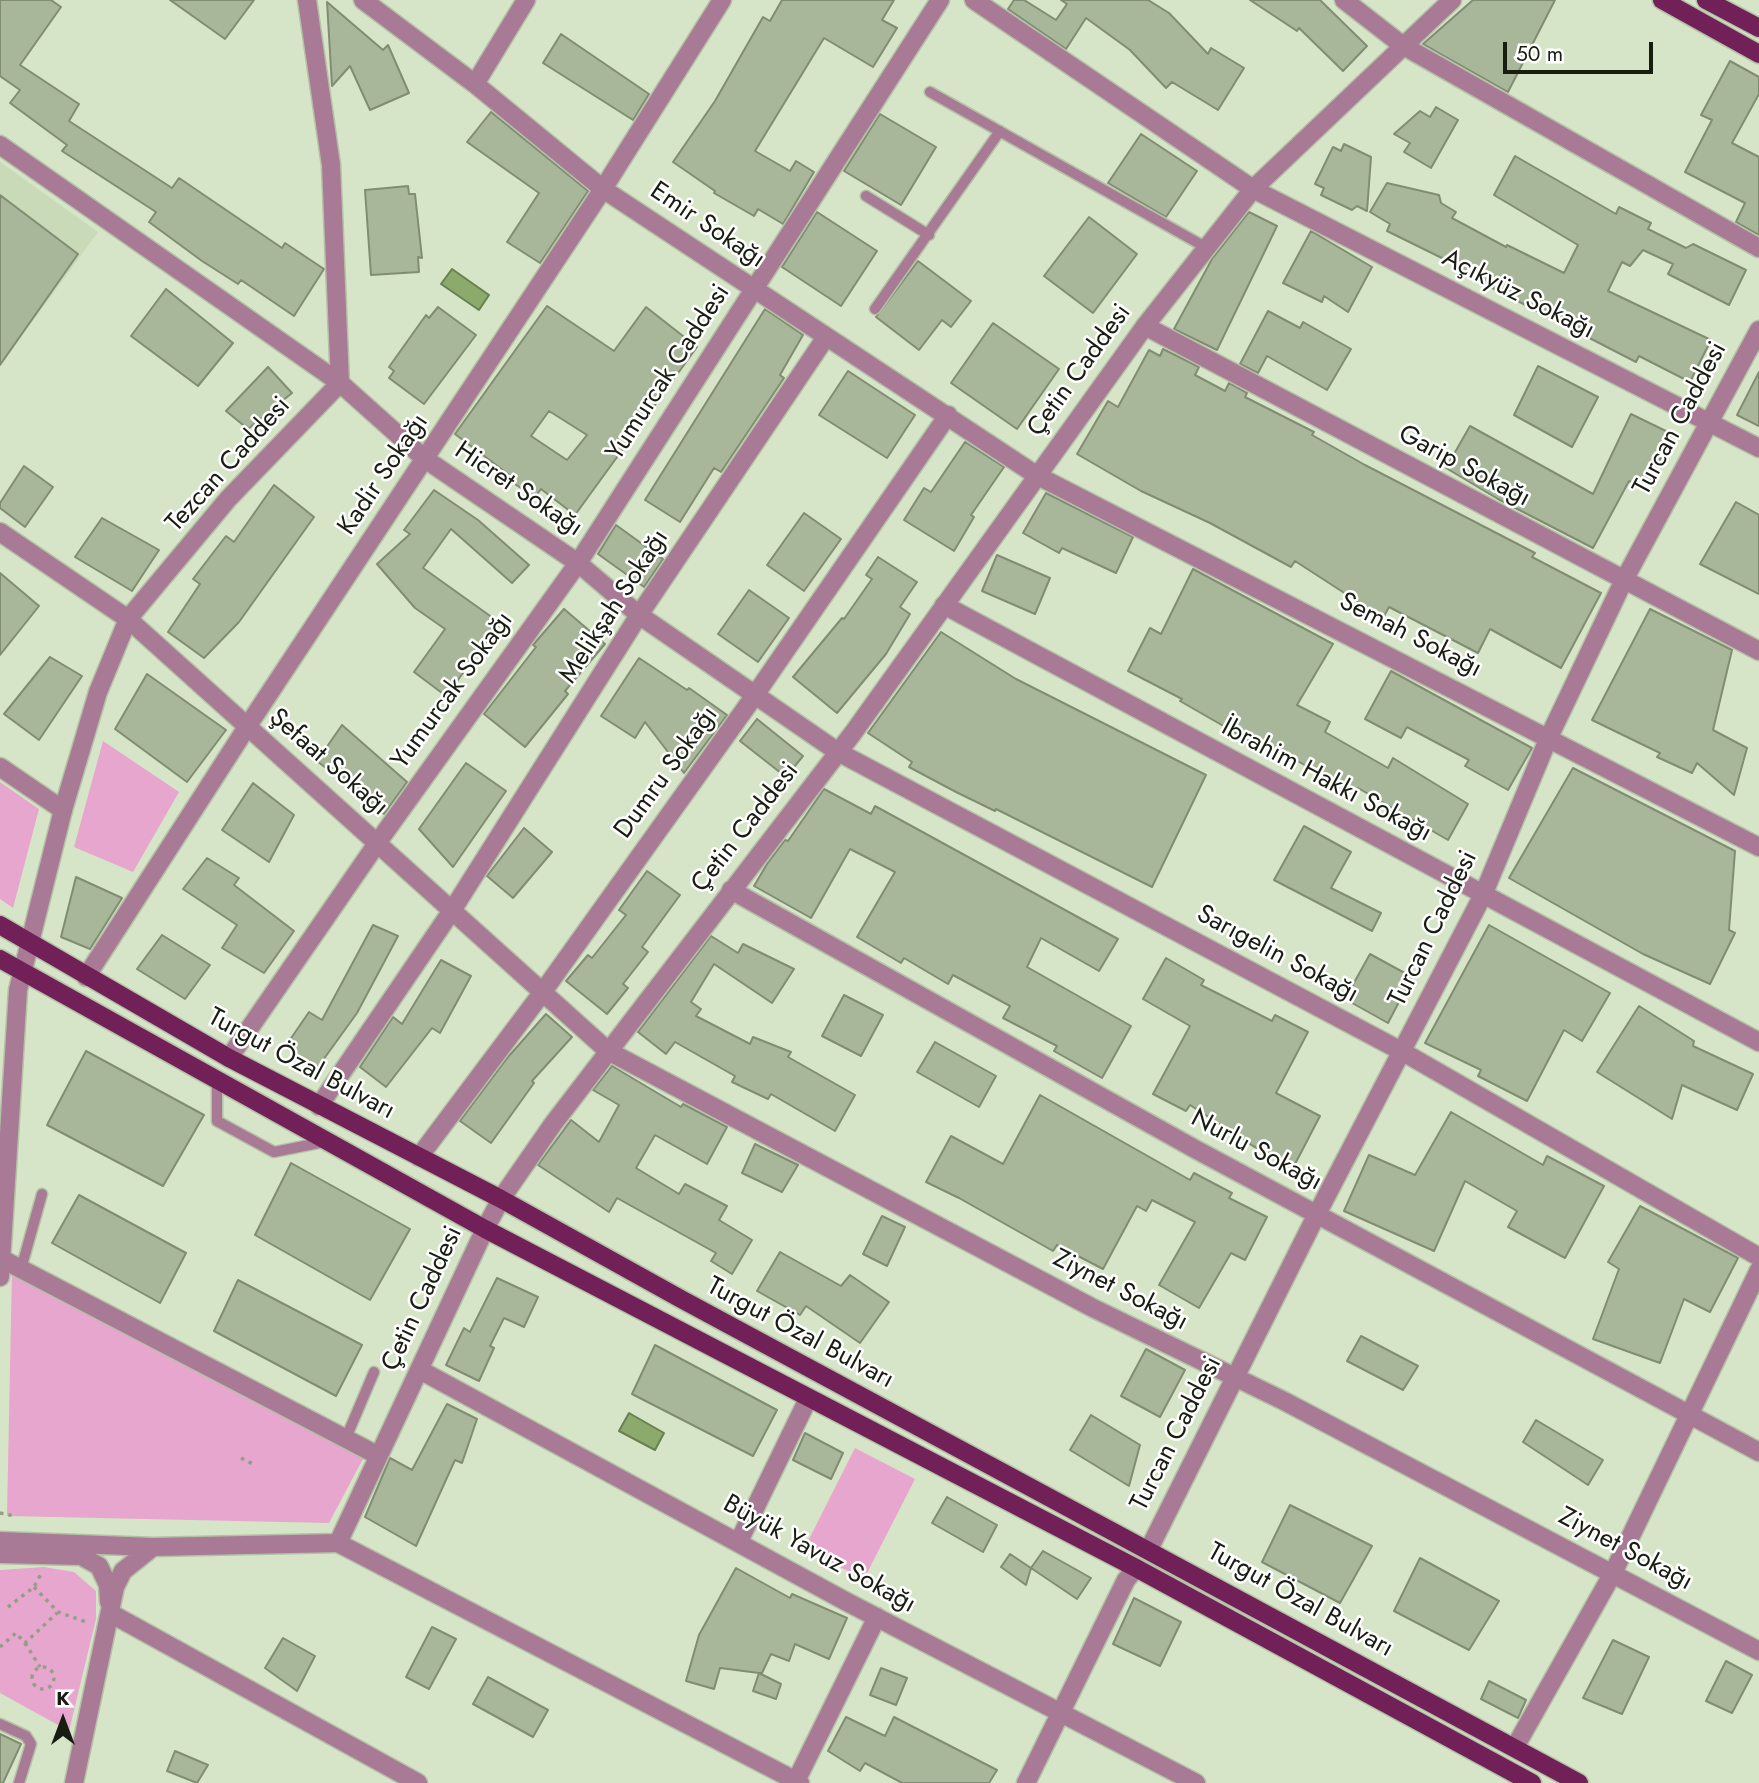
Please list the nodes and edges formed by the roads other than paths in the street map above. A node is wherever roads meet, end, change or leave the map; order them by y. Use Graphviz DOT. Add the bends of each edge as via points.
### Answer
graph roads {
  1 [pos="307,0"];
  2 [pos="363,0"];
  3 [pos="526,0"];
  4 [pos="722,0"];
  5 [pos="940,0"];
  6 [pos="974,0"];
  7 [pos="1344,0"];
  8 [pos="1452,0"];
  9 [pos="1662,0"];
  10 [pos="1706,0"];
  11 [pos="1759,28"];
  12 [pos="1402,45"];
  13 [pos="1759,54"];
  14 [pos="475,84"];
  15 [pos="930,92"];
  16 [pos="1000,131"];
  17 [pos="0,145"];
  18 [pos="603,189"];
  19 [pos="1253,189"];
  20 [pos="866,196"];
  21 [pos="929,235"];
  22 [pos="1207,248"];
  23 [pos="1759,248"];
  24 [pos="755,290"];
  25 [pos="875,309"];
  26 [pos="1144,326"];
  27 [pos="1759,330"];
  28 [pos="826,337"];
  29 [pos="340,383"];
  30 [pos="948,415"];
  31 [pos="1710,423"];
  32 [pos="1759,448"];
  33 [pos="425,459"];
  34 [pos="1036,475"];
  35 [pos="0,532"];
  36 [pos="578,563"];
  37 [pos="1623,582"];
  38 [pos="944,605"];
  39 [pos="639,615"];
  40 [pos="128,619"];
  41 [pos="1759,651"];
  42 [pos="755,695"];
  43 [pos="247,727"];
  44 [pos="1549,737"];
  45 [pos="838,752"];
  46 [pos="0,766"];
  47 [pos="63,810"];
  48 [pos="378,842"];
  49 [pos="1759,847"];
  50 [pos="732,890"];
  51 [pos="1483,895"];
  52 [pos="453,909"];
  53 [pos="0,925"];
  54 [pos="28,942"];
  55 [pos="0,958"];
  56 [pos="23,972"];
  57 [pos="86,977"];
  58 [pos="542,993"];
  59 [pos="1759,1042"];
  60 [pos="608,1051"];
  61 [pos="1403,1052"];
  62 [pos="229,1058"];
  63 [pos="217,1080"];
  64 [pos="319,1106"];
  65 [pos="327,1141"];
  66 [pos="419,1157"];
  67 [pos="42,1194"];
  68 [pos="501,1199"];
  69 [pos="1317,1214"];
  70 [pos="485,1229"];
  71 [pos="1759,1256"];
  72 [pos="1,1258"];
  73 [pos="20,1269"];
  74 [pos="1759,1270"];
  75 [pos="0,1277"];
  76 [pos="420,1370"];
  77 [pos="374,1372"];
  78 [pos="1235,1378"];
  79 [pos="808,1399"];
  80 [pos="1689,1415"];
  81 [pos="346,1438"];
  82 [pos="1759,1452"];
  83 [pos="377,1455"];
  84 [pos="0,1541"];
  85 [pos="738,1541"];
  86 [pos="338,1543"];
  87 [pos="153,1547"];
  88 [pos="1149,1549"];
  89 [pos="0,1554"];
  90 [pos="81,1556"];
  91 [pos="1136,1569"];
  92 [pos="1613,1573"];
  93 [pos="110,1613"];
  94 [pos="877,1617"];
  95 [pos="1759,1651"];
  96 [pos="1060,1712"];
  97 [pos="0,1724"];
  98 [pos="1514,1748"];
  99 [pos="1504,1777"];
  100 [pos="798,1782"];
  101 [pos="19,1783"];
  102 [pos="74,1783"];
  103 [pos="418,1783"];
  104 [pos="1026,1783"];
  105 [pos="1196,1783"];
  106 [pos="1532,1783"];
  107 [pos="1579,1783"];
  1 -- 29 [label="street" via="331,166"];
  2 -- 14 [label="street, Emir Sokağı"];
  3 -- 14 [label="street"];
  4 -- 18 [label="street, Kadir Sokağı"];
  5 -- 24 [label="street, Yumurcak Caddesi"];
  6 -- 19 [label="street, Açıkyüz Sokağı"];
  7 -- 12 [label="street"];
  8 -- 12 [label="street, Çetin Caddesi"];
  9 -- 13 [label="main road"];
  10 -- 11 [label="main road"];
  12 -- 19 [label="street, Çetin Caddesi"];
  12 -- 23 [label="street"];
  14 -- 18 [label="street, Emir Sokağı"];
  15 -- 16 [label="lane"];
  16 -- 21 [label="lane"];
  16 -- 22 [label="lane"];
  17 -- 29 [label="street, Hicret Sokağı"];
  18 -- 24 [label="street, Emir Sokağı"];
  18 -- 33 [label="street, Kadir Sokağı"];
  19 -- 22 [label="street, Çetin Caddesi"];
  19 -- 31 [label="street, Açıkyüz Sokağı"];
  20 -- 21 [label="lane"];
  21 -- 25 [label="lane"];
  22 -- 26 [label="street, Çetin Caddesi"];
  24 -- 28 [label="street, Emir Sokağı"];
  24 -- 36 [label="street, Yumurcak Caddesi"];
  26 -- 34 [label="street, Çetin Caddesi"];
  26 -- 37 [label="street, Garip Sokağı"];
  27 -- 31 [label="street, Turcan Caddesi"];
  28 -- 30 [label="street, Emir Sokağı"];
  28 -- 39 [label="street, Melikşah Sokağı"];
  29 -- 33 [label="street, Hicret Sokağı"];
  29 -- 40 [label="street, Tezcan Caddesi" via="229,499"];
  30 -- 34 [label="street, Emir Sokağı"];
  30 -- 42 [label="street, Dumru Sokağı"];
  31 -- 32 [label="street, Açıkyüz Sokağı"];
  31 -- 37 [label="street, Turcan Caddesi"];
  33 -- 36 [label="street, Hicret Sokağı"];
  33 -- 43 [label="street, Kadir Sokağı"];
  34 -- 38 [label="street, Çetin Caddesi"];
  34 -- 44 [label="street, Semah Sokağı"];
  35 -- 40 [label="street, Şefaat Sokağı"];
  36 -- 39 [label="street, Hicret Sokağı"];
  36 -- 48 [label="street, Yumurcak Sokağı"];
  37 -- 41 [label="street, Garip Sokağı"];
  37 -- 44 [label="street, Turcan Caddesi"];
  38 -- 45 [label="street, Çetin Caddesi"];
  38 -- 51 [label="street, İbrahim Hakkı Sokağı"];
  39 -- 42 [label="street, Hicret Sokağı"];
  39 -- 52 [label="street, Melikşah Sokağı"];
  40 -- 43 [label="street, Şefaat Sokağı"];
  40 -- 47 [label="street, Tezcan Caddesi" via="99,692"];
  42 -- 45 [label="street, Hicret Sokağı"];
  42 -- 58 [label="street, Dumru Sokağı"];
  43 -- 48 [label="street, Şefaat Sokağı"];
  43 -- 57 [label="street, Kadir Sokağı"];
  44 -- 49 [label="street, Semah Sokağı"];
  44 -- 51 [label="street, Turcan Caddesi"];
  45 -- 50 [label="street, Çetin Caddesi"];
  45 -- 61 [label="street, Sarıgelin Sokağı"];
  46 -- 47 [label="street"];
  47 -- 54 [label="street, Tezcan Caddesi"];
  48 -- 52 [label="street, Şefaat Sokağı"];
  48 -- 62 [label="street, Yumurcak Sokağı"];
  50 -- 60 [label="street, Çetin Caddesi"];
  50 -- 69 [label="street, Nurlu Sokağı"];
  51 -- 59 [label="street, İbrahim Hakkı Sokağı"];
  51 -- 61 [label="street, Turcan Caddesi"];
  52 -- 58 [label="street, Şefaat Sokağı"];
  52 -- 64 [label="street"];
  53 -- 54 [label="main road, Turgut Özal Bulvarı"];
  54 -- 56 [label="street, Tezcan Caddesi"];
  54 -- 57 [label="main road, Turgut Özal Bulvarı"];
  55 -- 56 [label="main road, Turgut Özal Bulvarı"];
  56 -- 63 [label="main road, Turgut Özal Bulvarı"];
  56 -- 72 [label="street" via="18,990"];
  57 -- 62 [label="main road, Turgut Özal Bulvarı"];
  58 -- 60 [label="street, Şefaat Sokağı"];
  58 -- 66 [label="street, Dumru Sokağı"];
  60 -- 68 [label="street, Çetin Caddesi"];
  60 -- 78 [label="street, Ziynet Sokağı" via="1093,1308"];
  61 -- 69 [label="street, Turcan Caddesi"];
  61 -- 71 [label="street, Sarıgelin Sokağı"];
  62 -- 64 [label="main road, Turgut Özal Bulvarı"];
  63 -- 65 [label="main road, Turgut Özal Bulvarı"];
  63 -- 65 [label="lane" via="217,1121 274,1152"];
  64 -- 66 [label="main road, Turgut Özal Bulvarı"];
  65 -- 70 [label="main road, Turgut Özal Bulvarı"];
  66 -- 68 [label="main road, Turgut Özal Bulvarı"];
  67 -- 73 [label="lane"];
  68 -- 70 [label="street, Çetin Caddesi"];
  68 -- 88 [label="main road, Turgut Özal Bulvarı"];
  69 -- 78 [label="street, Turcan Caddesi"];
  69 -- 80 [label="street, Nurlu Sokağı"];
  70 -- 76 [label="street, Çetin Caddesi"];
  70 -- 79 [label="main road, Turgut Özal Bulvarı"];
  72 -- 73 [label="street"];
  72 -- 75 [label="street"];
  73 -- 81 [label="street"];
  74 -- 80 [label="street"];
  76 -- 83 [label="street, Çetin Caddesi"];
  76 -- 85 [label="street, Büyük Yavuz Sokağı"];
  77 -- 81 [label="lane"];
  78 -- 88 [label="street, Turcan Caddesi"];
  78 -- 92 [label="street, Ziynet Sokağı"];
  79 -- 85 [label="street"];
  79 -- 91 [label="main road, Turgut Özal Bulvarı"];
  80 -- 82 [label="street, Nurlu Sokağı"];
  80 -- 92 [label="street"];
  81 -- 83 [label="street"];
  83 -- 86 [label="street, Çetin Caddesi"];
  84 -- 87 [label="street"];
  85 -- 94 [label="street, Büyük Yavuz Sokağı"];
  86 -- 87 [label="street"];
  86 -- 100 [label="street"];
  87 -- 90 [label="street"];
  87 -- 93 [label="street" via="123,1571"];
  88 -- 98 [label="main road, Turgut Özal Bulvarı"];
  89 -- 90 [label="street"];
  90 -- 93 [label="street" via="99,1566 108,1585"];
  91 -- 96 [label="street" via="1126,1580"];
  91 -- 99 [label="main road, Turgut Özal Bulvarı"];
  92 -- 95 [label="street, Ziynet Sokağı"];
  92 -- 98 [label="street"];
  93 -- 102 [label="street"];
  93 -- 103 [label="street"];
  94 -- 96 [label="street, Büyük Yavuz Sokağı"];
  94 -- 100 [label="street"];
  96 -- 104 [label="street"];
  96 -- 105 [label="street, Büyük Yavuz Sokağı"];
  97 -- 101 [label="lane" via="26,1736 31,1744"];
  98 -- 107 [label="main road, Turgut Özal Bulvarı"];
  99 -- 106 [label="main road, Turgut Özal Bulvarı"];
}
